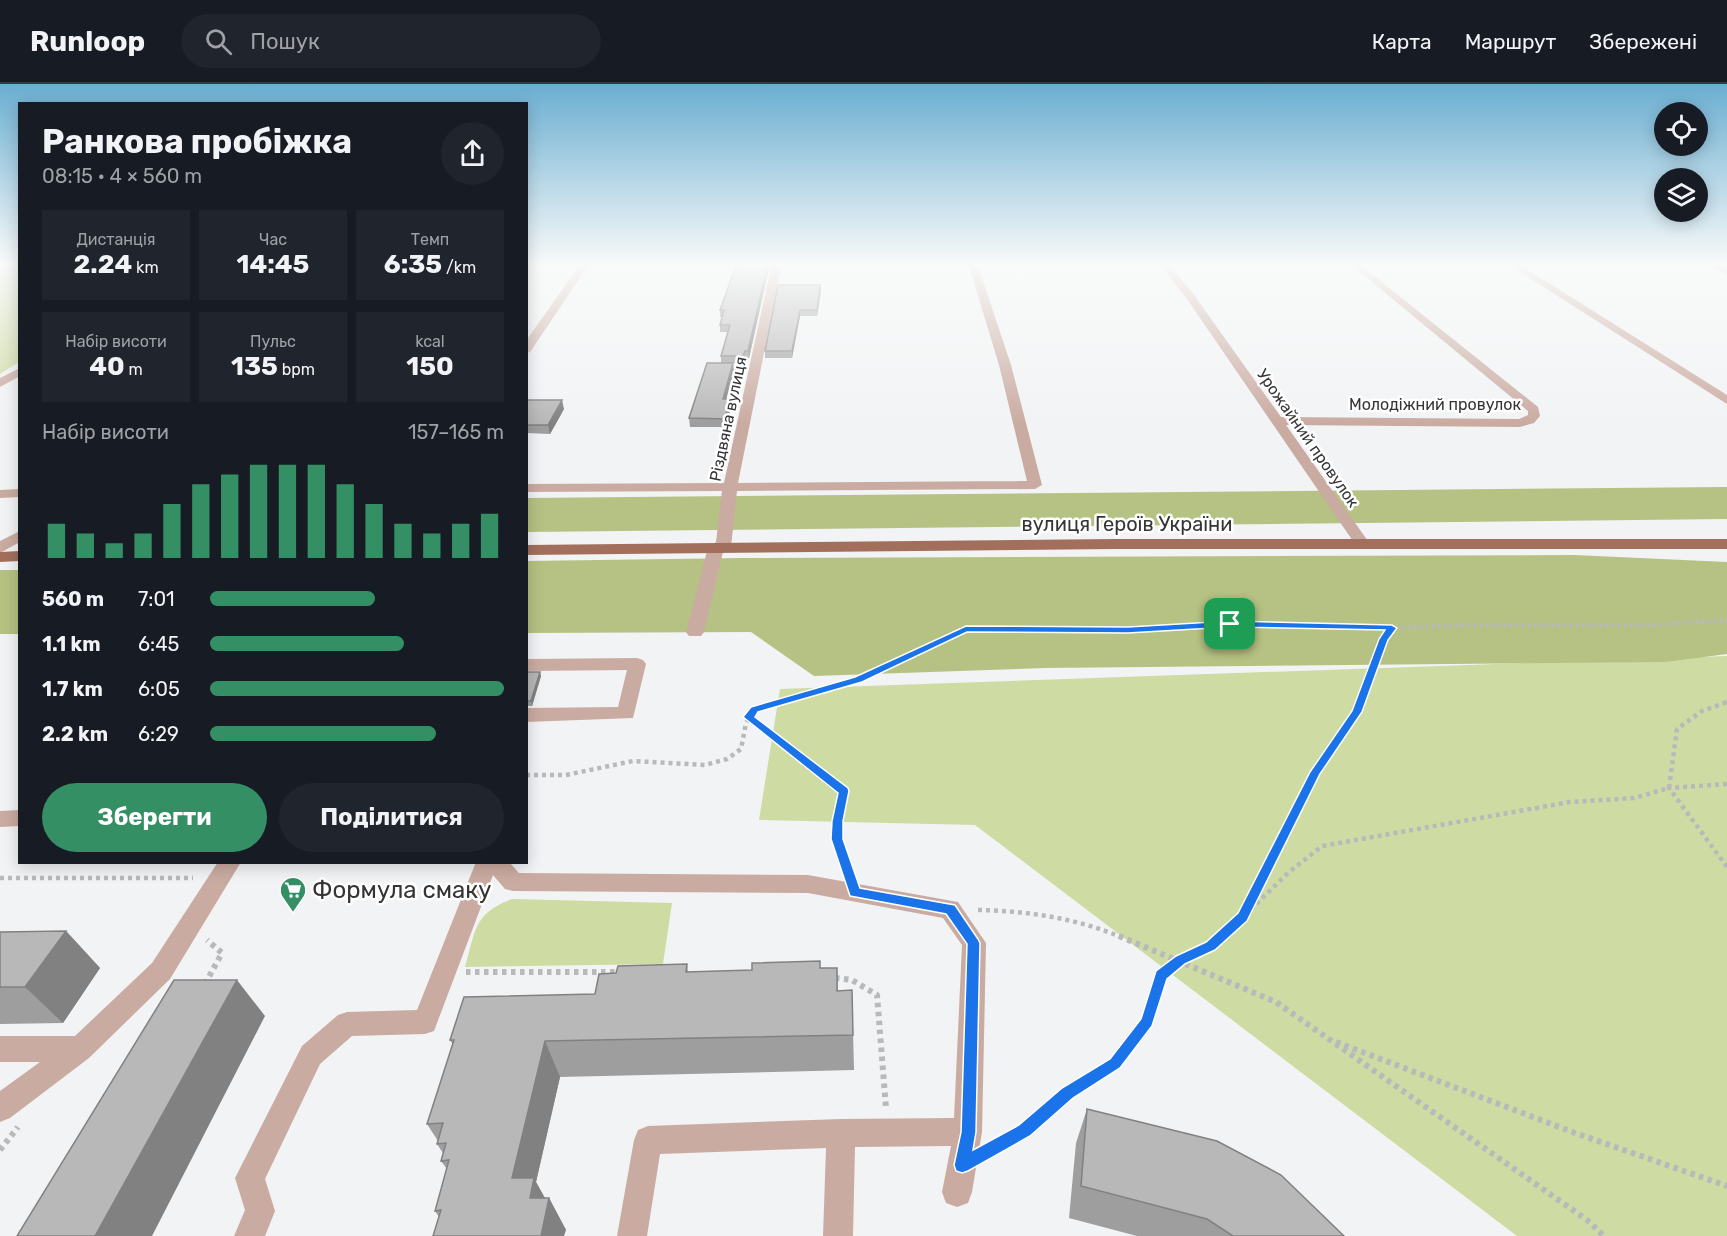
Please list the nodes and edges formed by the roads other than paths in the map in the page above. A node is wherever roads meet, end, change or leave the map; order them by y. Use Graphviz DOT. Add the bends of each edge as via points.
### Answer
graph roads {
  1 [pos="548,317"];
  2 [pos="766,317"];
  3 [pos="990,317"];
  4 [pos="1204,317"];
  5 [pos="1421,317"];
  6 [pos="1597,317"];
  7 [pos="528,347"];
  8 [pos="18,372"];
  9 [pos="0,383"];
  10 [pos="1727,400"];
  11 [pos="1275,421"];
  12 [pos="730,487"];
  13 [pos="528,488"];
  14 [pos="18,493"];
  15 [pos="0,494"];
  16 [pos="18,536"];
  17 [pos="1727,543"];
  18 [pos="1362,544"];
  19 [pos="719,547"];
  20 [pos="0,548"];
  21 [pos="528,550"];
  22 [pos="0,556"];
  23 [pos="18,556"];
  24 [pos="695,632"];
  25 [pos="528,665"];
  26 [pos="528,715"];
  27 [pos="0,819"];
  28 [pos="18,819"];
  29 [pos="486,864"];
  30 [pos="497,864"];
  31 [pos="225,870"];
  32 [pos="0,1049"];
  33 [pos="80,1049"];
  34 [pos="0,1108"];
  35 [pos="969,1132"];
  36 [pos="841,1133"];
  37 [pos="957,1192"];
  38 [pos="249,1236"];
  39 [pos="632,1236"];
  40 [pos="838,1236"];
  1 -- 7 [label="street"];
  2 -- 12 [label="street, Різдвяна вулиця"];
  3 -- 12 [label="street" via="1035,485"];
  4 -- 11 [label="street, Урожайний провулок"];
  5 -- 11 [label="street, Молодіжний провулок" via="1534,410 1534,416 1520,423"];
  6 -- 10 [label="street"];
  8 -- 9 [label="street"];
  11 -- 18 [label="street, Урожайний провулок"];
  12 -- 13 [label="street"];
  12 -- 19 [label="street, Різдвяна вулиця"];
  14 -- 15 [label="street"];
  16 -- 20 [label="street"];
  17 -- 18 [label="main road, вулиця Героїв України"];
  18 -- 19 [label="main road, вулиця Героїв України"];
  19 -- 21 [label="main road, вулиця Героїв України"];
  19 -- 24 [label="street, Різдвяна вулиця"];
  22 -- 23 [label="main road"];
  25 -- 26 [label="street" via="637,664 626,713"];
  27 -- 28 [label="street"];
  29 -- 38 [label="street" via="425,1022 348,1024 311,1055 250,1179 260,1211"];
  30 -- 35 [label="street" via="513,882 808,884 950,909 974,943"];
  31 -- 33 [label="street" via="160,971"];
  32 -- 33 [label="street"];
  33 -- 34 [label="street"];
  35 -- 36 [label="street"];
  35 -- 37 [label="street"];
  36 -- 39 [label="street" via="648,1140"];
  36 -- 40 [label="street"];
}
